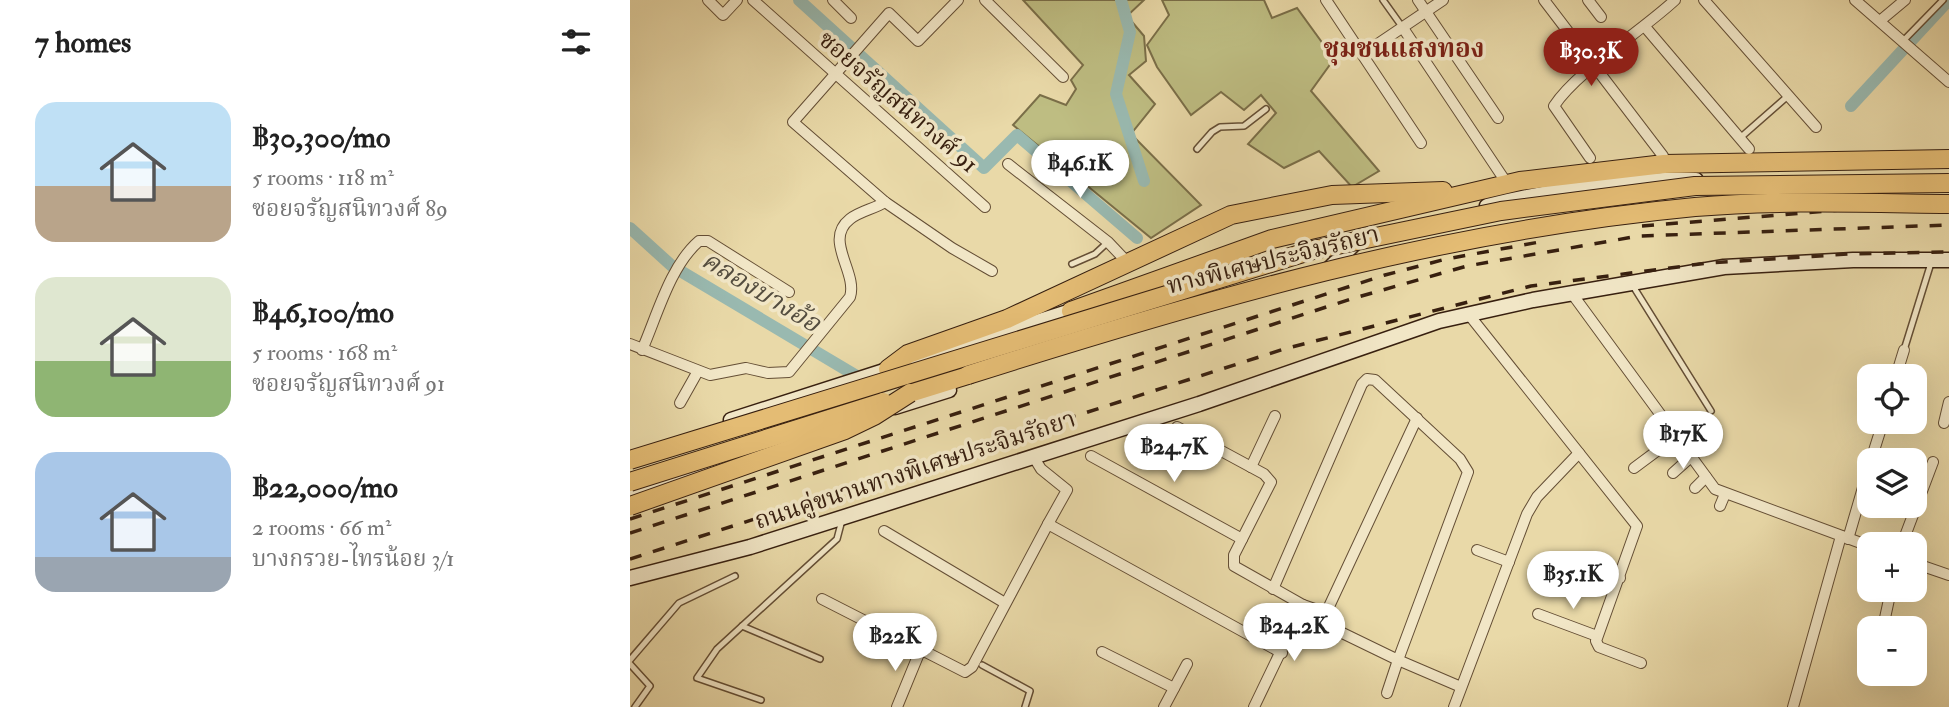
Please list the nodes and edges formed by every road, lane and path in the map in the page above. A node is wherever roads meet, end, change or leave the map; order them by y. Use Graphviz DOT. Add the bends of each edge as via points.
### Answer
graph roads {
  1 [pos="708,0"];
  2 [pos="737,0"];
  3 [pos="753,0"];
  4 [pos="833,0"];
  5 [pos="958,0"];
  6 [pos="985,0"];
  7 [pos="1326,0"];
  8 [pos="1383,0"];
  9 [pos="1418,0"];
  10 [pos="1443,0"];
  11 [pos="1544,0"];
  12 [pos="1588,0"];
  13 [pos="1675,0"];
  14 [pos="1704,0"];
  15 [pos="1855,0"];
  16 [pos="1905,0"];
  17 [pos="1943,0"];
  18 [pos="1427,11"];
  19 [pos="1601,17"];
  20 [pos="851,18"];
  21 [pos="1881,20"];
  22 [pos="1403,28"];
  23 [pos="1646,28"];
  24 [pos="1903,41"];
  25 [pos="1363,54"];
  26 [pos="1594,66"];
  27 [pos="836,72"];
  28 [pos="1063,77"];
  29 [pos="1949,82"];
  30 [pos="1789,95"];
  31 [pos="1266,109"];
  32 [pos="1498,118"];
  33 [pos="1816,127"];
  34 [pos="1740,138"];
  35 [pos="1421,143"];
  36 [pos="1197,149"];
  37 [pos="1749,149"];
  38 [pos="1663,156"];
  39 [pos="1590,159"];
  40 [pos="1949,159"];
  41 [pos="1009,164"];
  42 [pos="1504,179"];
  43 [pos="1949,180"];
  44 [pos="1469,193"];
  45 [pos="885,202"];
  46 [pos="1949,204"];
  47 [pos="985,207"];
  48 [pos="1108,242"];
  49 [pos="1932,260"];
  50 [pos="1949,260"];
  51 [pos="1128,262"];
  52 [pos="1072,264"];
  53 [pos="992,271"];
  54 [pos="1631,283"];
  55 [pos="789,292"];
  56 [pos="1573,295"];
  57 [pos="1070,311"];
  58 [pos="1469,316"];
  59 [pos="1087,322"];
  60 [pos="630,344"];
  61 [pos="1904,349"];
  62 [pos="642,350"];
  63 [pos="1900,364"];
  64 [pos="698,371"];
  65 [pos="881,372"];
  66 [pos="910,393"];
  67 [pos="1949,402"];
  68 [pos="680,403"];
  69 [pos="1711,411"];
  70 [pos="1275,416"];
  71 [pos="1417,418"];
  72 [pos="1944,423"];
  73 [pos="716,425"];
  74 [pos="1177,427"];
  75 [pos="1677,436"];
  76 [pos="630,453"];
  77 [pos="1579,453"];
  78 [pos="1033,456"];
  79 [pos="1091,456"];
  80 [pos="1692,456"];
  81 [pos="630,460"];
  82 [pos="730,460"];
  83 [pos="1933,462"];
  84 [pos="1251,467"];
  85 [pos="1634,468"];
  86 [pos="1673,473"];
  87 [pos="1706,477"];
  88 [pos="630,482"];
  89 [pos="1695,488"];
  90 [pos="630,493"];
  91 [pos="1725,494"];
  92 [pos="1857,502"];
  93 [pos="630,506"];
  94 [pos="1720,506"];
  95 [pos="843,517"];
  96 [pos="1048,524"];
  97 [pos="884,531"];
  98 [pos="1907,532"];
  99 [pos="1845,538"];
  100 [pos="1242,539"];
  101 [pos="1857,542"];
  102 [pos="1477,550"];
  103 [pos="1572,558"];
  104 [pos="1509,562"];
  105 [pos="1927,567"];
  106 [pos="1949,575"];
  107 [pos="735,576"];
  108 [pos="630,578"];
  109 [pos="1620,578"];
  110 [pos="1273,589"];
  111 [pos="822,599"];
  112 [pos="1005,603"];
  113 [pos="1303,606"];
  114 [pos="1321,613"];
  115 [pos="1538,614"];
  116 [pos="742,626"];
  117 [pos="1597,636"];
  118 [pos="920,651"];
  119 [pos="1102,652"];
  120 [pos="1282,653"];
  121 [pos="820,659"];
  122 [pos="1398,660"];
  123 [pos="630,662"];
  124 [pos="1641,663"];
  125 [pos="1187,664"];
  126 [pos="982,665"];
  127 [pos="1461,687"];
  128 [pos="1174,688"];
  129 [pos="1387,693"];
  130 [pos="761,700"];
  131 [pos="635,707"];
  132 [pos="897,707"];
  133 [pos="1026,707"];
  134 [pos="1164,707"];
  135 [pos="1254,707"];
  136 [pos="1454,707"];
  137 [pos="1793,707"];
  1 -- 2 [label="street" via="723,15"];
  3 -- 27 [label="street, ซอยจรัญสนิทวงศ์ 91"];
  4 -- 20 [label="street"];
  5 -- 27 [label="street" via="918,41 889,13"];
  6 -- 28 [label="street"];
  7 -- 25 [label="street"];
  8 -- 22 [label="lane"];
  9 -- 18 [label="street"];
  10 -- 18 [label="street"];
  11 -- 26 [label="street"];
  12 -- 19 [label="street"];
  13 -- 23 [label="street"];
  14 -- 30 [label="street"];
  15 -- 21 [label="street"];
  16 -- 21 [label="street"];
  17 -- 24 [label="lane"];
  18 -- 22 [label="street"];
  18 -- 32 [label="street"];
  21 -- 24 [label="street"];
  22 -- 25 [label="street"];
  22 -- 42 [label="street"];
  23 -- 26 [label="street"];
  23 -- 34 [label="street"];
  24 -- 29 [label="street"];
  25 -- 35 [label="street"];
  26 -- 38 [label="street"];
  26 -- 39 [label="street" via="1554,106"];
  27 -- 45 [label="street" via="793,122"];
  27 -- 47 [label="street, ซอยจรัญสนิทวงศ์ 91"];
  30 -- 33 [label="street"];
  30 -- 34 [label="lane"];
  31 -- 36 [label="lane" via="1244,126 1220,127"];
  34 -- 37 [label="street"];
  40 -- 44 [label="highway" via="1664,164 1520,181"];
  41 -- 48 [label="street"];
  43 -- 59 [label="main road" via="1669,179 1552,193 1371,234 1356,241 1317,278 1157,324 1104,329"];
  43 -- 81 [label="highway, ทางพิเศษประจิมรัถยา, bridge" via="1695,186 1501,211 1313,250"];
  44 -- 51 [label="highway" via="1332,195 1231,215"];
  44 -- 57 [label="highway" via="1272,239"];
  45 -- 53 [label="street"];
  45 -- 64 [label="street" via="851,218 841,233 839,247 853,288 850,297 789,372 746,368 709,375"];
  46 -- 66 [label="highway, ทางพิเศษประจิมรัถยา, bridge" via="1696,207 1505,232 1318,271 1174,310"];
  48 -- 51 [label="street"];
  48 -- 52 [label="lane"];
  49 -- 50 [label="main road, ถนนคู่ขนานทางพิเศษประจิมรัถยา"];
  49 -- 54 [label="main road, ถนนคู่ขนานทางพิเศษประจิมรัถยา" via="1724,267"];
  49 -- 61 [label="lane"];
  51 -- 65 [label="highway" via="1007,319 908,354"];
  54 -- 56 [label="main road, ถนนคู่ขนานทางพิเศษประจิมรัถยา"];
  54 -- 69 [label="lane"];
  55 -- 62 [label="street" via="708,241 699,242 674,277"];
  56 -- 58 [label="main road, ถนนคู่ขนานทางพิเศษประจิมรัถยา"];
  56 -- 75 [label="street"];
  57 -- 59 [label="main road"];
  57 -- 65 [label="main road"];
  58 -- 77 [label="street"];
  58 -- 78 [label="main road, ถนนคู่ขนานทางพิเศษประจิมรัถยา" via="1439,321 1279,378"];
  59 -- 82 [label="main road" via="1091,335 1085,346"];
  60 -- 62 [label="street"];
  61 -- 63 [label="street"];
  62 -- 64 [label="street"];
  64 -- 68 [label="street"];
  65 -- 73 [label="main road"];
  66 -- 88 [label="highway, ทางพิเศษประจิมรัถยา, bridge"];
  66 -- 93 [label="highway, bridge" via="845,430"];
  67 -- 72 [label="street"];
  70 -- 84 [label="street"];
  71 -- 110 [label="street" via="1375,380 1362,384"];
  71 -- 114 [label="street" via="1329,610"];
  71 -- 122 [label="street" via="1468,472"];
  73 -- 76 [label="main road"];
  73 -- 82 [label="main road"];
  74 -- 84 [label="street"];
  75 -- 80 [label="street"];
  75 -- 85 [label="street"];
  77 -- 104 [label="street" via="1532,505"];
  77 -- 109 [label="street" via="1637,526"];
  78 -- 95 [label="main road, ถนนคู่ขนานทางพิเศษประจิมรัถยา"];
  78 -- 96 [label="street" via="1041,469 1067,490"];
  79 -- 100 [label="street"];
  80 -- 86 [label="street"];
  80 -- 87 [label="street"];
  82 -- 90 [label="main road"];
  83 -- 98 [label="street"];
  84 -- 100 [label="street" via="1269,477 1271,486"];
  87 -- 89 [label="street"];
  87 -- 91 [label="street"];
  91 -- 94 [label="street"];
  91 -- 99 [label="street"];
  92 -- 99 [label="street"];
  95 -- 108 [label="main road, ถนนคู่ขนานทางพิเศษประจิมรัถยา"];
  95 -- 116 [label="lane" via="837,539"];
  96 -- 112 [label="street"];
  96 -- 120 [label="street"];
  97 -- 112 [label="street"];
  99 -- 101 [label="street"];
  99 -- 137 [label="street"];
  100 -- 110 [label="street" via="1234,566"];
  102 -- 104 [label="street"];
  103 -- 109 [label="street"];
  104 -- 127 [label="street"];
  105 -- 106 [label="street"];
  107 -- 123 [label="lane" via="679,603"];
  109 -- 117 [label="street"];
  110 -- 113 [label="street"];
  111 -- 118 [label="street"];
  112 -- 118 [label="street" via="968,670 958,670"];
  113 -- 114 [label="street"];
  113 -- 120 [label="street"];
  114 -- 122 [label="street" via="1332,628"];
  115 -- 117 [label="street"];
  116 -- 121 [label="lane"];
  116 -- 130 [label="lane" via="717,649 697,678"];
  117 -- 124 [label="street" via="1599,647"];
  118 -- 132 [label="street"];
  119 -- 128 [label="street"];
  120 -- 135 [label="street"];
  122 -- 127 [label="street"];
  122 -- 129 [label="street"];
  123 -- 131 [label="lane" via="650,686"];
  125 -- 128 [label="street"];
  126 -- 133 [label="lane" via="1030,691"];
  127 -- 136 [label="street"];
  128 -- 134 [label="street"];
}
